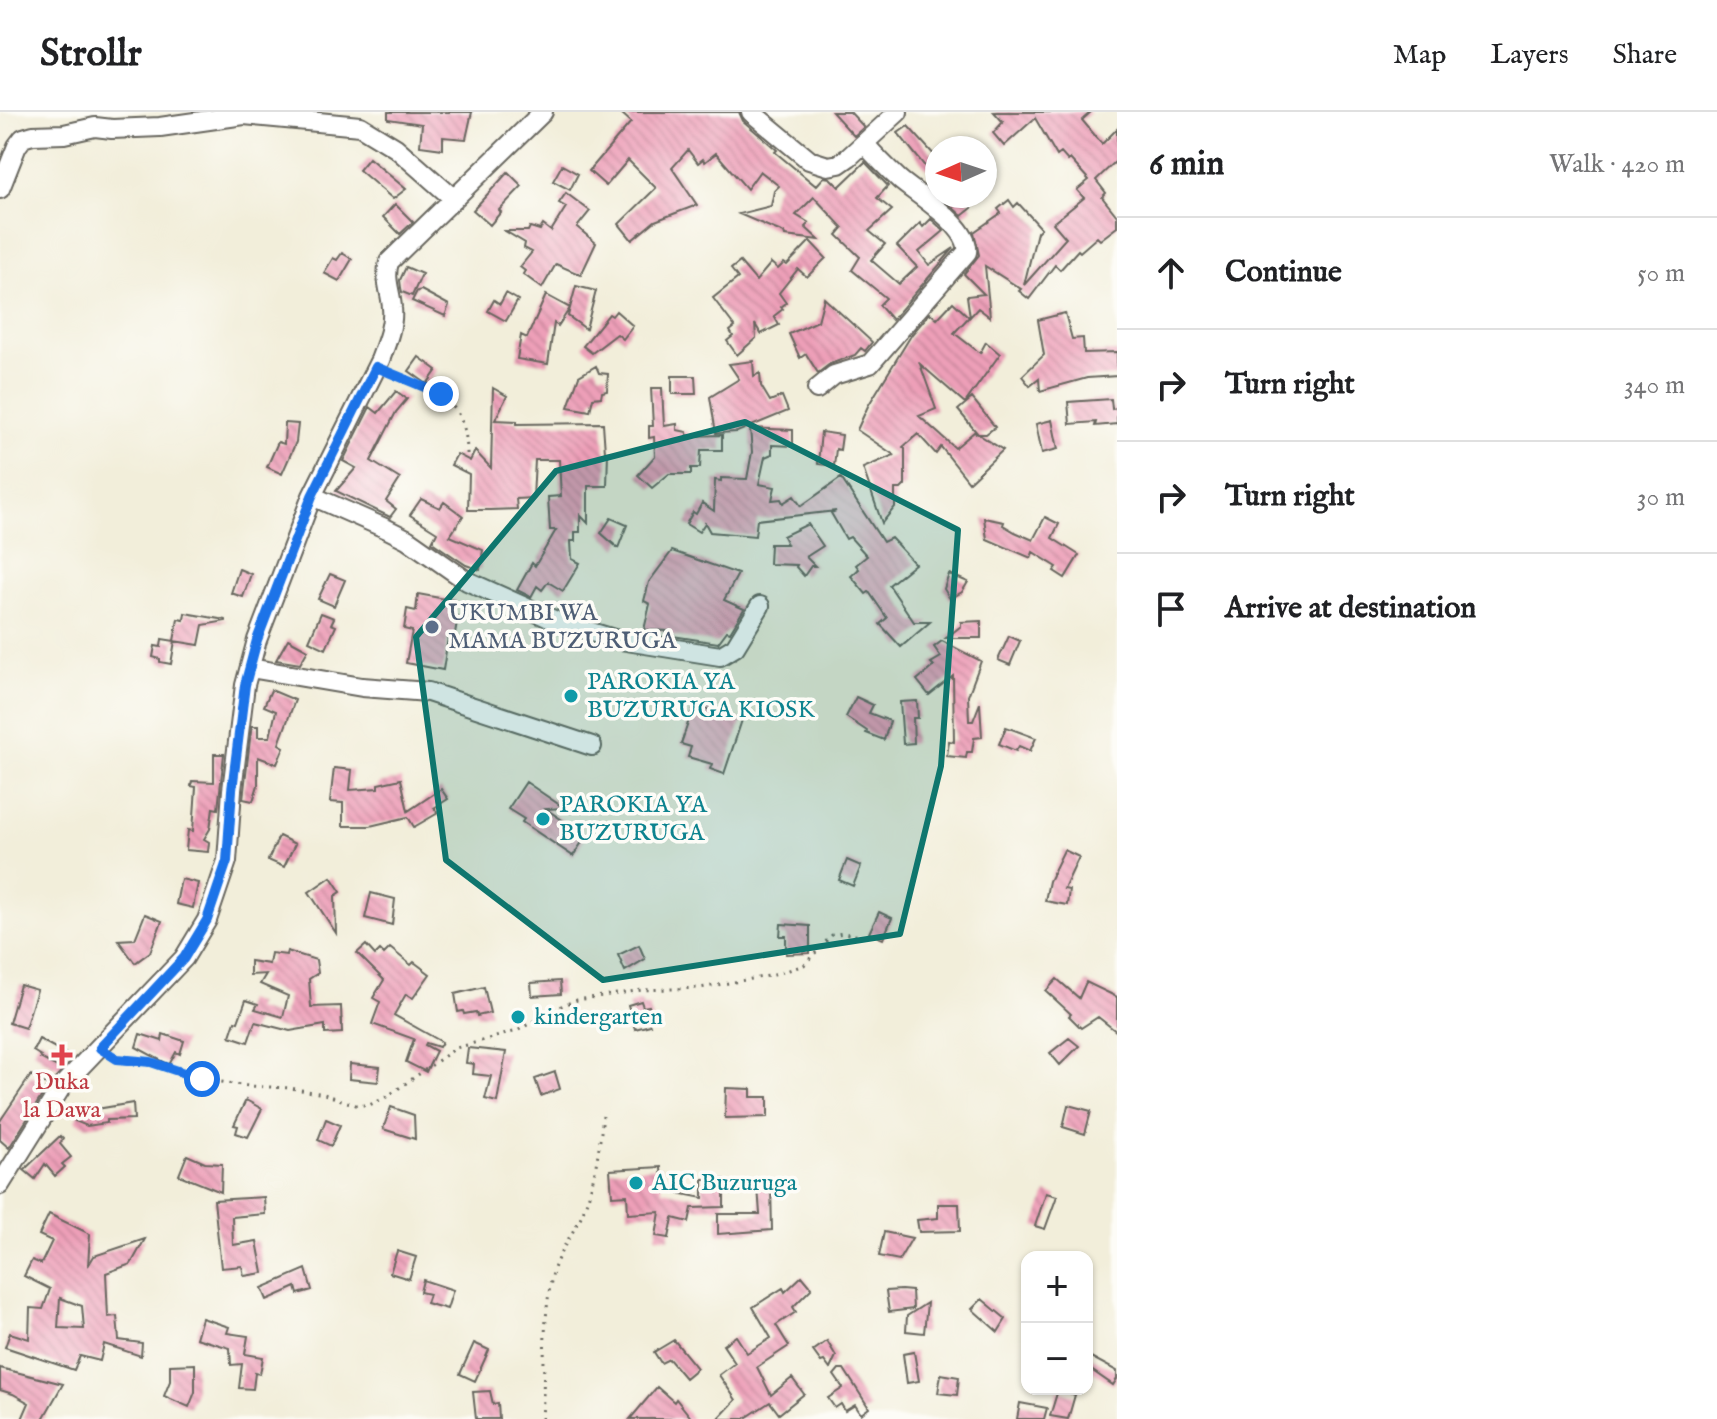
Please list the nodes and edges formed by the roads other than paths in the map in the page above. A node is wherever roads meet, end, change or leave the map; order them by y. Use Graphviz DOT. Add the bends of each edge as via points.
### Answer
graph roads {
  1 [pos="543,112"];
  2 [pos="751,112"];
  3 [pos="898,112"];
  4 [pos="864,143"];
  5 [pos="0,189"];
  6 [pos="454,199"];
  7 [pos="817,389"];
  8 [pos="312,496"];
  9 [pos="760,606"];
  10 [pos="250,668"];
  11 [pos="592,746"];
  12 [pos="0,1185"];
  1 -- 6 [label="street"];
  2 -- 4 [label="street" via="818,165 839,164"];
  3 -- 4 [label="street"];
  4 -- 7 [label="street" via="942,212 965,239 967,252 870,364 834,375"];
  5 -- 6 [label="street" via="23,138 244,115 360,126 396,148"];
  6 -- 8 [label="street" via="389,262 393,317 388,338"];
  8 -- 9 [label="street" via="407,539 467,581 556,621 614,639 720,656 735,647"];
  8 -- 10 [label="street"];
  10 -- 11 [label="street" via="428,692"];
  10 -- 12 [label="street" via="227,861 211,909 184,958 62,1086"];
}
